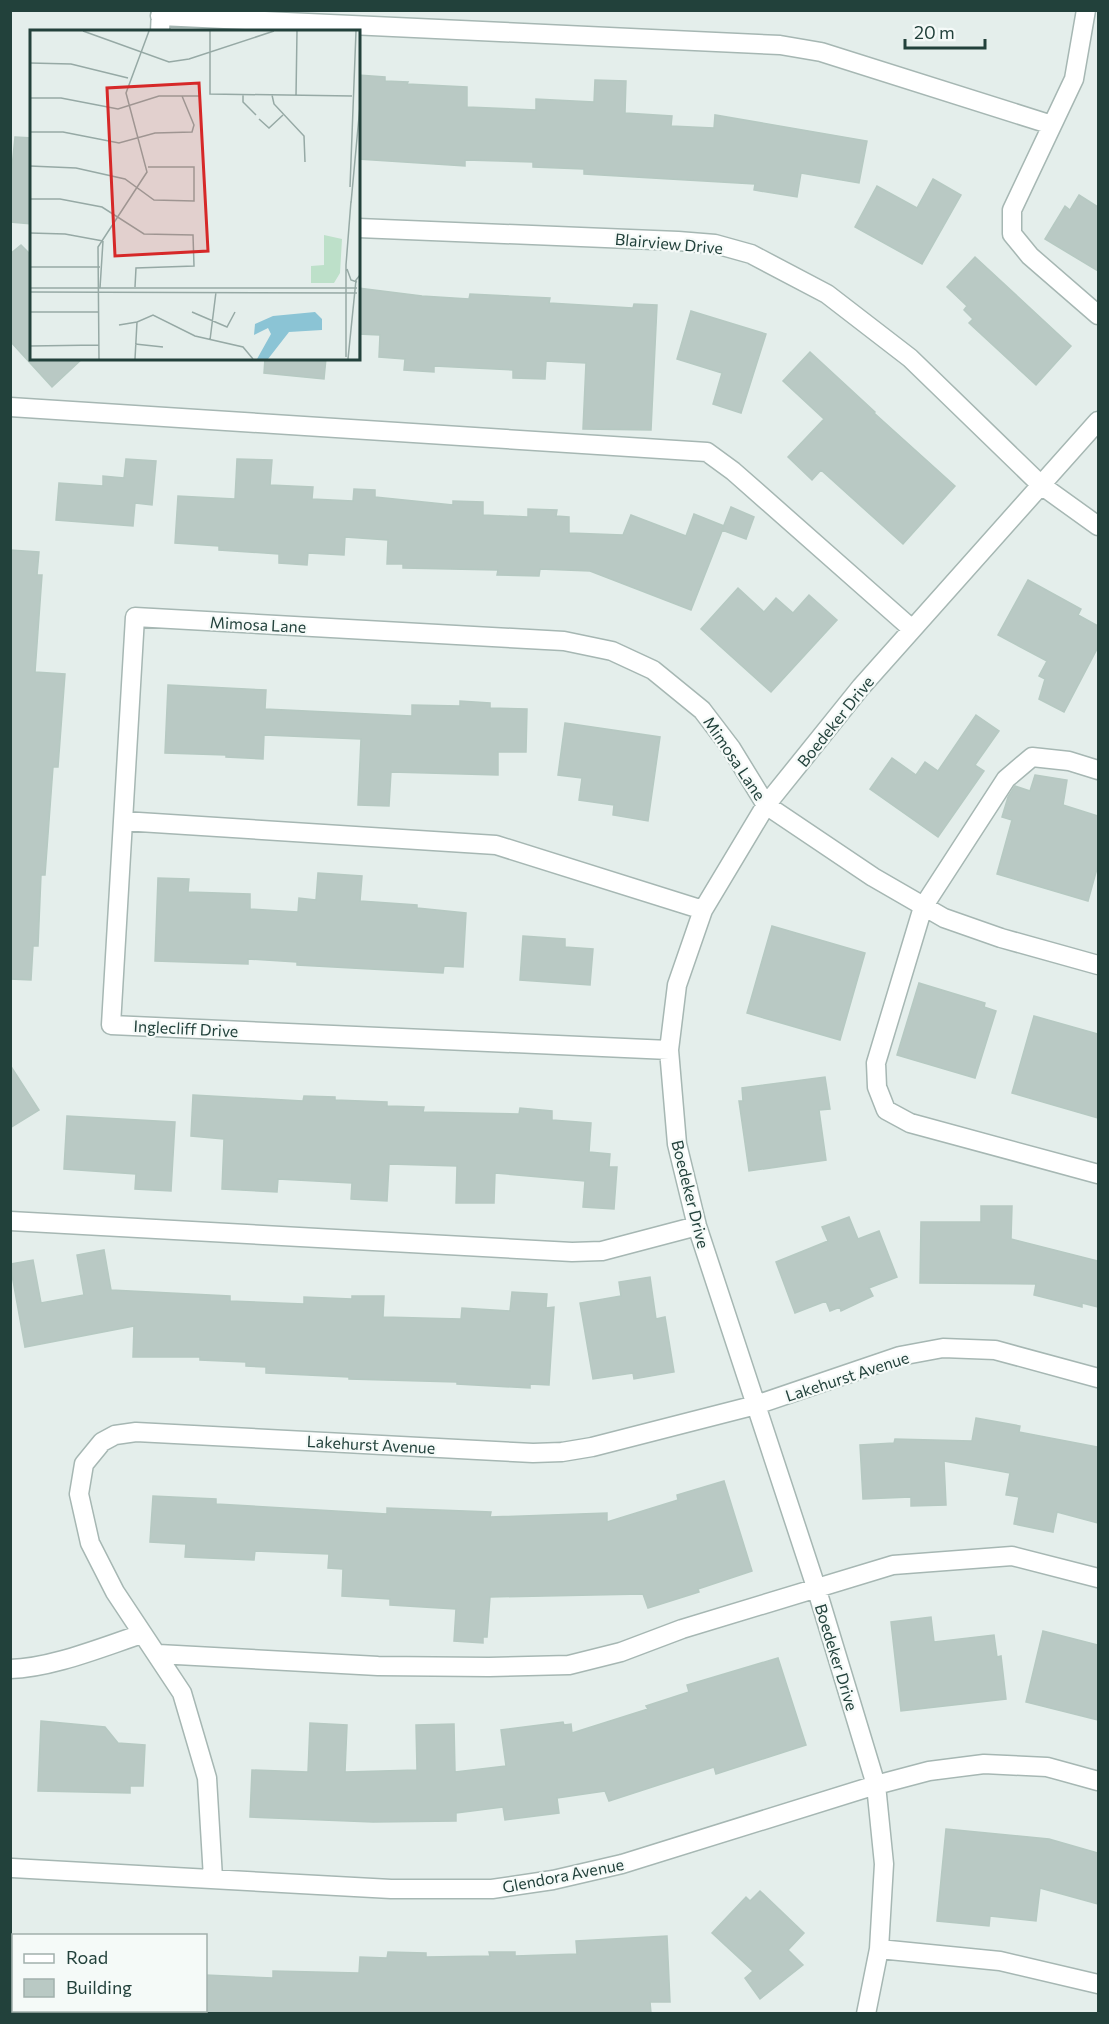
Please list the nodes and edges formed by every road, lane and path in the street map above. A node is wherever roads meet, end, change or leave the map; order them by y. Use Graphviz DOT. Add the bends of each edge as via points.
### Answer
graph roads {
  1 [pos="1086,10"];
  2 [pos="160,19"];
  3 [pos="1052,125"];
  4 [pos="360,228"];
  5 [pos="1098,315"];
  6 [pos="10,407"];
  7 [pos="1098,421"];
  8 [pos="1041,485"];
  9 [pos="1098,526"];
  10 [pos="135,617"];
  11 [pos="912,629"];
  12 [pos="1098,770"];
  13 [pos="766,805"];
  14 [pos="123,821"];
  15 [pos="923,907"];
  16 [pos="703,910"];
  17 [pos="1098,965"];
  18 [pos="669,1050"];
  19 [pos="1098,1174"];
  20 [pos="10,1221"];
  21 [pos="697,1226"];
  22 [pos="1098,1378"];
  23 [pos="756,1406"];
  24 [pos="1098,1578"];
  25 [pos="816,1587"];
  26 [pos="142,1634"];
  27 [pos="158,1654"];
  28 [pos="10,1669"];
  29 [pos="1098,1781"];
  30 [pos="876,1785"];
  31 [pos="12,1868"];
  32 [pos="213,1878"];
  33 [pos="879,1949"];
  34 [pos="1098,1984"];
  35 [pos="866,2013"];
  1 -- 3 [label="street" via="1074,79"];
  2 -- 3 [label="street" via="780,45 821,52"];
  3 -- 5 [label="street" via="1012,210 1012,234 1030,256"];
  4 -- 8 [label="street, Blairview Drive" via="678,241 715,244 751,254 826,294 910,358"];
  6 -- 11 [label="street" via="707,452"];
  7 -- 8 [label="street, Boedeker Drive"];
  8 -- 9 [label="street, Blairview Drive"];
  8 -- 11 [label="street, Boedeker Drive"];
  10 -- 13 [label="street, Mimosa Lane" via="564,641 612,651 653,670 702,710"];
  10 -- 14 [label="street, Inglecliff Drive"];
  11 -- 13 [label="street, Boedeker Drive"];
  12 -- 15 [label="street" via="1069,761 1032,757 1006,779"];
  13 -- 15 [label="street, Mimosa Lane"];
  13 -- 16 [label="street, Boedeker Drive"];
  14 -- 16 [label="street" via="496,845"];
  14 -- 18 [label="street, Inglecliff Drive" via="111,1025"];
  15 -- 17 [label="street, Mimosa Lane" via="1001,938"];
  15 -- 19 [label="street" via="876,1063 877,1087 886,1110 910,1123"];
  16 -- 18 [label="street, Boedeker Drive" via="677,985"];
  18 -- 21 [label="street, Boedeker Drive" via="677,1144"];
  20 -- 21 [label="street" via="572,1252 603,1251"];
  21 -- 23 [label="street, Boedeker Drive"];
  22 -- 23 [label="street, Lakehurst Avenue" via="995,1350 943,1348 900,1356"];
  23 -- 25 [label="street, Boedeker Drive"];
  23 -- 26 [label="street, Lakehurst Avenue" via="562,1452 136,1432 115,1435 102,1442 84,1464 79,1494 90,1543"];
  24 -- 25 [label="street" via="1012,1556 893,1565"];
  25 -- 27 [label="street" via="621,1652 569,1665 378,1666"];
  25 -- 30 [label="street, Boedeker Drive"];
  26 -- 27 [label="street, Lakehurst Avenue"];
  26 -- 28 [label="street" via="76,1655"];
  27 -- 32 [label="street, Lakehurst Avenue" via="182,1693 207,1778"];
  29 -- 30 [label="street, Glendora Avenue" via="1047,1767 984,1764 929,1771"];
  30 -- 32 [label="street, Glendora Avenue" via="622,1864 502,1888 392,1888"];
  30 -- 33 [label="street, Boedeker Drive" via="884,1864"];
  31 -- 32 [label="street, Glendora Avenue"];
  33 -- 34 [label="street" via="1000,1961"];
  33 -- 35 [label="street, Boedeker Drive"];
}
